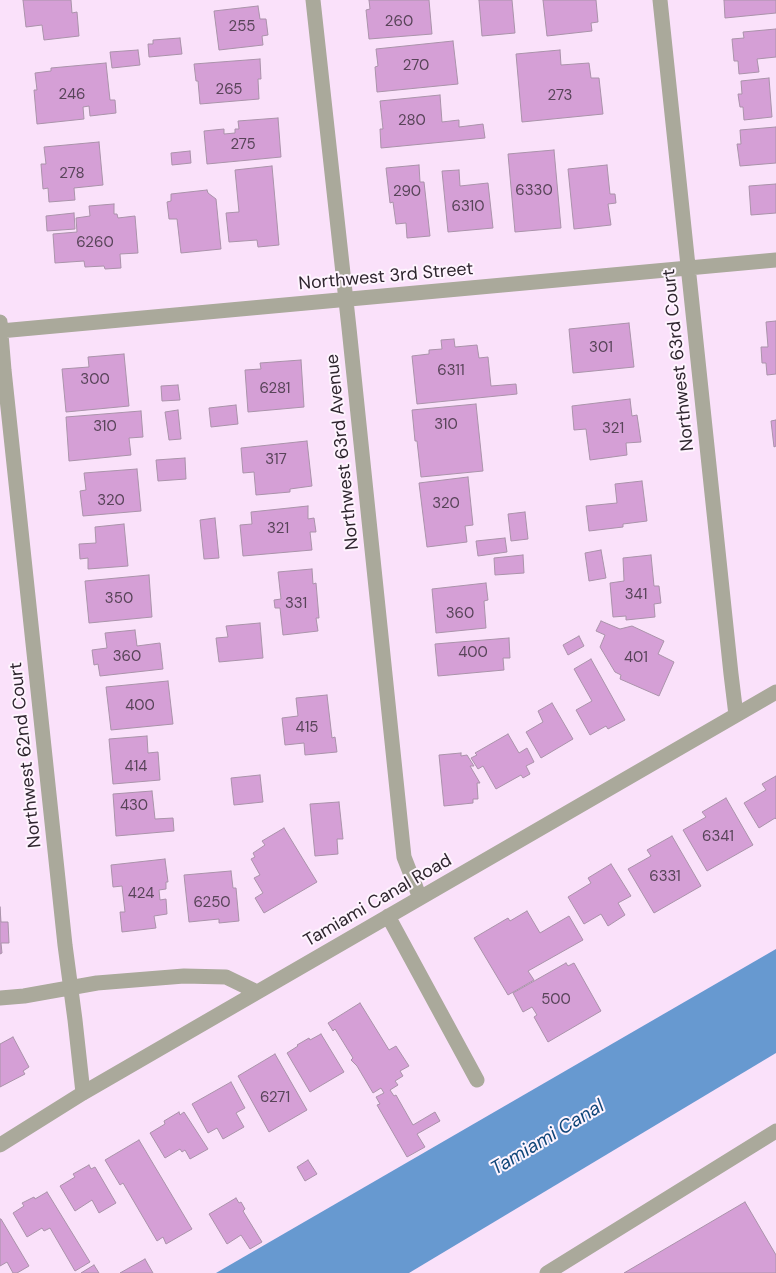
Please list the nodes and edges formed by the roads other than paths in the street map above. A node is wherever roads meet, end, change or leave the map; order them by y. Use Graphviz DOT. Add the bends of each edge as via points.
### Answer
graph roads {
  1 [pos="313,0"];
  2 [pos="660,0"];
  3 [pos="776,260"];
  4 [pos="688,268"];
  5 [pos="346,300"];
  6 [pos="0,328"];
  7 [pos="776,692"];
  8 [pos="736,715"];
  9 [pos="420,898"];
  10 [pos="388,916"];
  11 [pos="70,988"];
  12 [pos="256,992"];
  13 [pos="0,998"];
  14 [pos="477,1080"];
  15 [pos="83,1094"];
  16 [pos="776,1131"];
  17 [pos="0,1145"];
  18 [pos="547,1273"];
  1 -- 5 [label="street, Northwest 63rd Avenue"];
  2 -- 4 [label="street, Northwest 63rd Court"];
  3 -- 4 [label="street, Northwest 3rd Street"];
  4 -- 5 [label="street, Northwest 3rd Street"];
  4 -- 8 [label="street, Northwest 63rd Court"];
  5 -- 6 [label="street, Northwest 3rd Street"];
  5 -- 9 [label="street, Northwest 63rd Avenue" via="404,857"];
  6 -- 11 [label="street, Northwest 62nd Court"];
  7 -- 8 [label="street, Tamiami Canal Road"];
  8 -- 9 [label="street, Tamiami Canal Road"];
  9 -- 10 [label="street, Tamiami Canal Road"];
  10 -- 12 [label="street, Tamiami Canal Road"];
  10 -- 14 [label="street"];
  11 -- 12 [label="street" via="106,982 206,976 226,977"];
  11 -- 13 [label="street"];
  11 -- 15 [label="street, Northwest 62nd Court"];
  12 -- 15 [label="street, Tamiami Canal Road"];
  15 -- 17 [label="street, Tamiami Canal Road"];
  16 -- 18 [label="street"];
}
